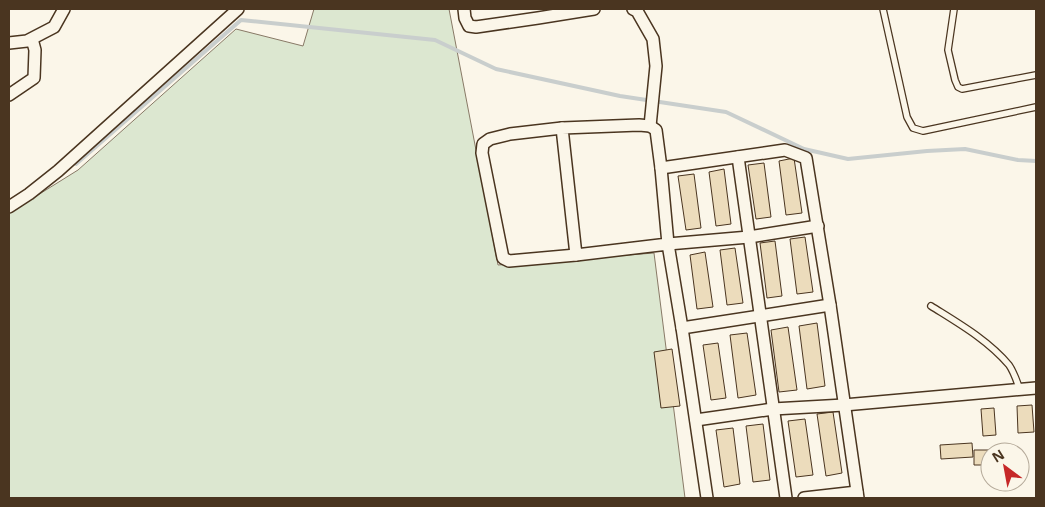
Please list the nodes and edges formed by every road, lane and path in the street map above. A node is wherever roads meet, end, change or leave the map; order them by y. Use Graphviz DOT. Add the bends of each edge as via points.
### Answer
graph roads {
  1 [pos="64,9"];
  2 [pos="238,9"];
  3 [pos="464,9"];
  4 [pos="594,9"];
  5 [pos="633,9"];
  6 [pos="882,9"];
  7 [pos="954,9"];
  8 [pos="538,14"];
  9 [pos="32,39"];
  10 [pos="9,43"];
  11 [pos="1036,75"];
  12 [pos="9,95"];
  13 [pos="1036,107"];
  14 [pos="651,121"];
  15 [pos="562,128"];
  16 [pos="738,157"];
  17 [pos="661,168"];
  18 [pos="9,207"];
  19 [pos="818,226"];
  20 [pos="749,237"];
  21 [pos="668,244"];
  22 [pos="576,255"];
  23 [pos="830,305"];
  24 [pos="931,306"];
  25 [pos="760,316"];
  26 [pos="682,328"];
  27 [pos="1036,388"];
  28 [pos="1020,390"];
  29 [pos="844,405"];
  30 [pos="773,409"];
  31 [pos="696,420"];
  32 [pos="858,495"];
  33 [pos="707,498"];
  34 [pos="786,498"];
  35 [pos="804,498"];
  1 -- 9 [label="street" via="54,27"];
  2 -- 18 [label="street" via="58,172"];
  3 -- 8 [label="street" via="470,26 476,27"];
  4 -- 8 [label="street"];
  5 -- 14 [label="street" via="653,39 656,79"];
  6 -- 13 [label="lane" via="907,117 913,128 923,131"];
  7 -- 11 [label="lane" via="948,50 958,87 962,89"];
  9 -- 10 [label="street"];
  9 -- 12 [label="street" via="34,78"];
  14 -- 15 [label="street"];
  14 -- 17 [label="street" via="656,130"];
  15 -- 22 [label="street"];
  15 -- 22 [label="street" via="490,139 483,144 482,153 503,258 509,261"];
  16 -- 17 [label="street"];
  16 -- 19 [label="street" via="785,150 806,158"];
  16 -- 20 [label="street"];
  17 -- 21 [label="street"];
  19 -- 20 [label="street"];
  19 -- 23 [label="street"];
  20 -- 21 [label="street"];
  20 -- 25 [label="street"];
  21 -- 22 [label="street"];
  21 -- 26 [label="street"];
  23 -- 25 [label="street"];
  23 -- 29 [label="street"];
  24 -- 28 [label="lane" via="991,348 1010,366"];
  25 -- 26 [label="street"];
  25 -- 30 [label="street"];
  26 -- 31 [label="street"];
  27 -- 28 [label="street"];
  28 -- 29 [label="street"];
  29 -- 30 [label="street"];
  29 -- 32 [label="street"];
  30 -- 31 [label="street"];
  30 -- 34 [label="street"];
  31 -- 33 [label="street"];
  32 -- 35 [label="street"];
}
